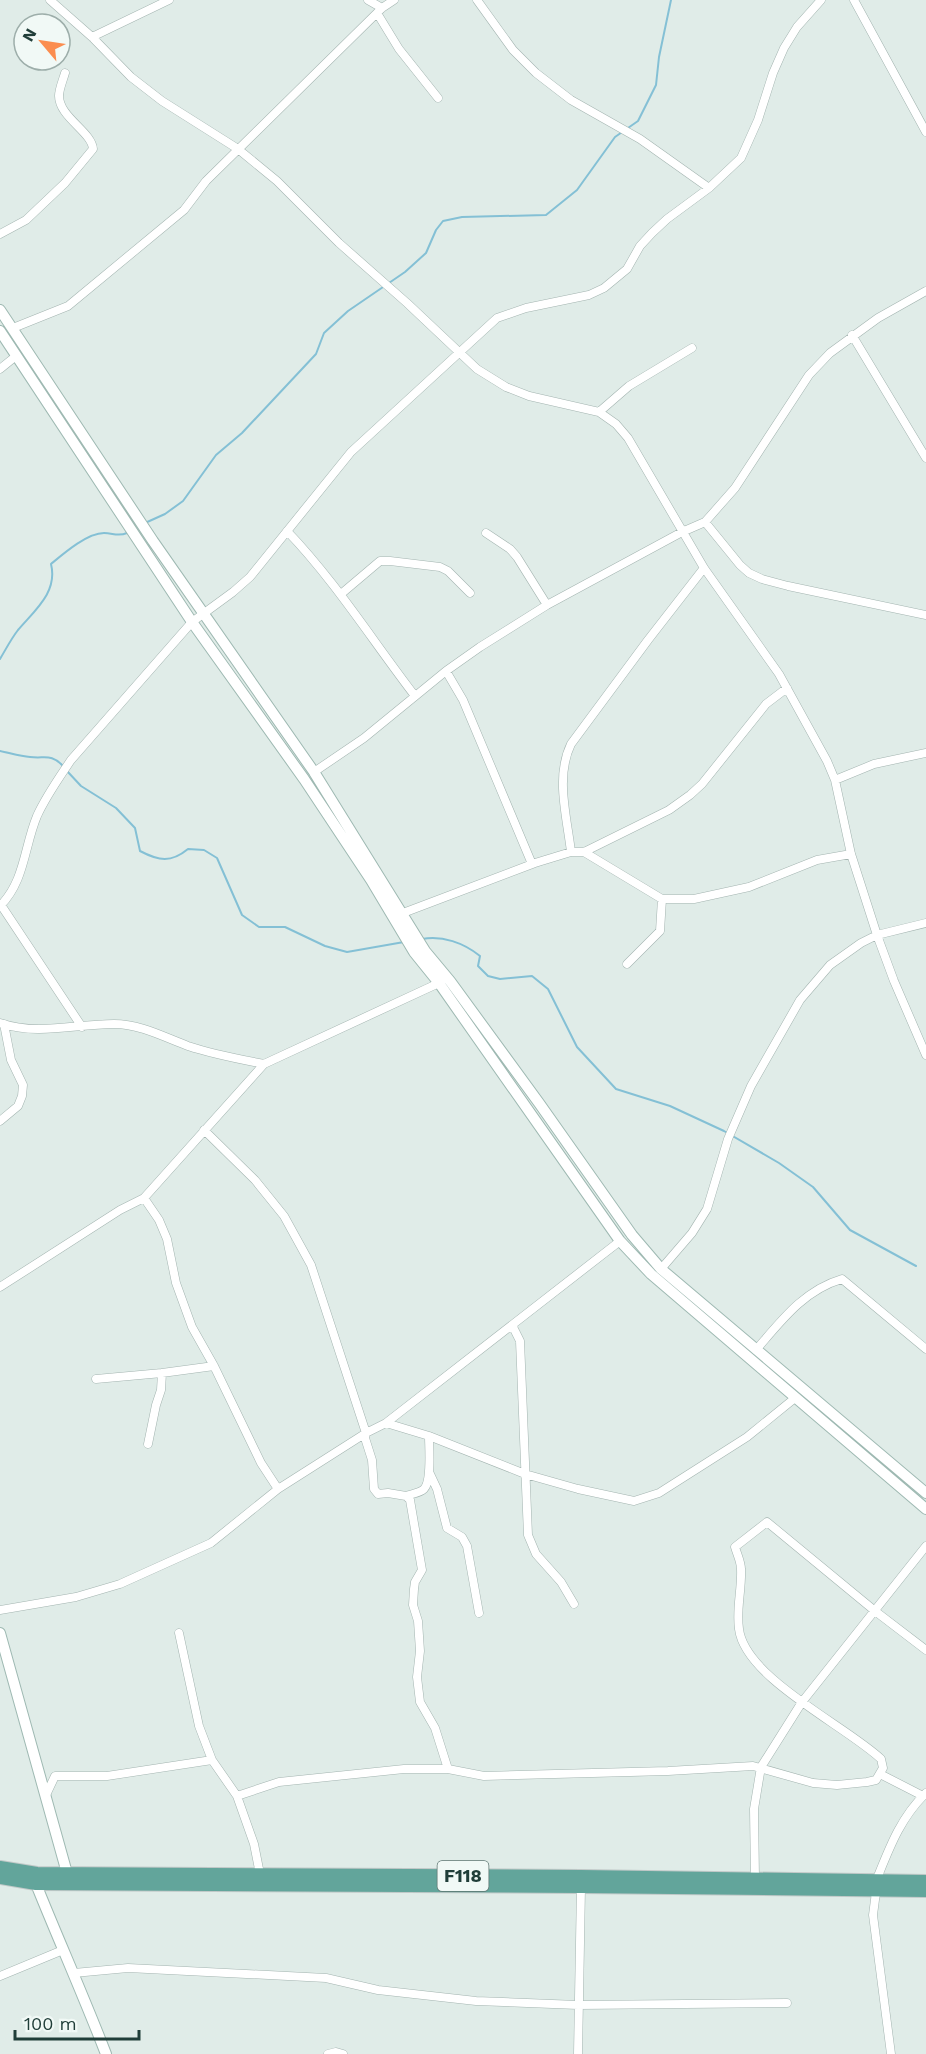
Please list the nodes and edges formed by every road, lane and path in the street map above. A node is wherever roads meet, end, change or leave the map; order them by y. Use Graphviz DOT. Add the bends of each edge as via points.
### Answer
graph roads {
  1 [pos="50,0"];
  2 [pos="169,0"];
  3 [pos="368,0"];
  4 [pos="394,0"];
  5 [pos="477,0"];
  6 [pos="821,0"];
  7 [pos="854,0"];
  8 [pos="380,11"];
  9 [pos="92,37"];
  10 [pos="65,73"];
  11 [pos="438,98"];
  12 [pos="926,132"];
  13 [pos="238,149"];
  14 [pos="709,188"];
  15 [pos="0,234"];
  16 [pos="926,291"];
  17 [pos="0,310"];
  18 [pos="13,328"];
  19 [pos="0,331"];
  20 [pos="852,335"];
  21 [pos="692,348"];
  22 [pos="459,352"];
  23 [pos="16,356"];
  24 [pos="0,369"];
  25 [pos="599,412"];
  26 [pos="926,458"];
  27 [pos="705,522"];
  28 [pos="287,531"];
  29 [pos="682,532"];
  30 [pos="486,533"];
  31 [pos="704,568"];
  32 [pos="470,593"];
  33 [pos="341,594"];
  34 [pos="547,605"];
  35 [pos="204,613"];
  36 [pos="926,615"];
  37 [pos="192,622"];
  38 [pos="446,671"];
  39 [pos="787,688"];
  40 [pos="415,696"];
  41 [pos="926,753"];
  42 [pos="314,772"];
  43 [pos="835,780"];
  44 [pos="572,852"];
  45 [pos="584,852"];
  46 [pos="851,854"];
  47 [pos="532,864"];
  48 [pos="375,877"];
  49 [pos="662,899"];
  50 [pos="1,906"];
  51 [pos="403,913"];
  52 [pos="926,923"];
  53 [pos="407,928"];
  54 [pos="877,935"];
  55 [pos="420,951"];
  56 [pos="627,964"];
  57 [pos="439,983"];
  58 [pos="2,1023"];
  59 [pos="82,1027"];
  60 [pos="926,1055"];
  61 [pos="264,1064"];
  62 [pos="539,1103"];
  63 [pos="528,1110"];
  64 [pos="0,1121"];
  65 [pos="204,1130"];
  66 [pos="144,1198"];
  67 [pos="620,1241"];
  68 [pos="661,1269"];
  69 [pos="0,1287"];
  70 [pos="512,1325"];
  71 [pos="926,1349"];
  72 [pos="756,1350"];
  73 [pos="214,1366"];
  74 [pos="162,1373"];
  75 [pos="96,1379"];
  76 [pos="795,1398"];
  77 [pos="386,1423"];
  78 [pos="366,1433"];
  79 [pos="429,1436"];
  80 [pos="863,1438"];
  81 [pos="148,1444"];
  82 [pos="855,1449"];
  83 [pos="429,1473"];
  84 [pos="525,1474"];
  85 [pos="278,1489"];
  86 [pos="926,1493"];
  87 [pos="406,1496"];
  88 [pos="926,1509"];
  89 [pos="926,1546"];
  90 [pos="574,1604"];
  91 [pos="0,1610"];
  92 [pos="875,1611"];
  93 [pos="479,1612"];
  94 [pos="179,1633"];
  95 [pos="0,1634"];
  96 [pos="926,1650"];
  97 [pos="802,1702"];
  98 [pos="212,1760"];
  99 [pos="760,1767"];
  100 [pos="448,1769"];
  101 [pos="880,1774"];
  102 [pos="924,1794"];
  103 [pos="46,1796"];
  104 [pos="237,1796"];
  105 [pos="0,1867"];
  106 [pos="67,1873"];
  107 [pos="261,1874"];
  108 [pos="0,1878"];
  109 [pos="755,1880"];
  110 [pos="926,1881"];
  111 [pos="36,1884"];
  112 [pos="876,1886"];
  113 [pos="581,1887"];
  114 [pos="926,1891"];
  115 [pos="63,1950"];
  116 [pos="74,1973"];
  117 [pos="0,1976"];
  118 [pos="788,2003"];
  119 [pos="578,2005"];
  120 [pos="106,2054"];
  121 [pos="328,2054"];
  122 [pos="343,2054"];
  123 [pos="578,2054"];
  124 [pos="891,2054"];
  1 -- 9 [label="street"];
  2 -- 9 [label="street"];
  3 -- 8 [label="street"];
  4 -- 8 [label="street"];
  5 -- 14 [label="street" via="513,50 536,73 571,100 640,139"];
  6 -- 14 [label="street" via="784,48 741,158"];
  7 -- 12 [label="street"];
  8 -- 11 [label="street" via="399,49"];
  8 -- 13 [label="street"];
  9 -- 13 [label="street" via="131,77"];
  10 -- 15 [label="street" via="60,102 93,149 26,220"];
  13 -- 18 [label="street" via="184,210 79,298"];
  13 -- 22 [label="street"];
  14 -- 22 [label="street" via="652,233 627,270 604,288 496,318"];
  16 -- 20 [label="street"];
  17 -- 18 [label="main road"];
  18 -- 35 [label="main road"];
  19 -- 23 [label="main road"];
  20 -- 26 [label="street"];
  20 -- 27 [label="street" via="810,375 740,480"];
  21 -- 25 [label="street" via="629,386"];
  22 -- 25 [label="street" via="506,387"];
  22 -- 28 [label="street" via="351,452"];
  23 -- 24 [label="street"];
  23 -- 37 [label="main road"];
  25 -- 29 [label="street" via="628,438"];
  27 -- 29 [label="street"];
  27 -- 36 [label="street" via="740,565 762,579"];
  28 -- 33 [label="street"];
  28 -- 35 [label="street" via="250,577"];
  29 -- 31 [label="street"];
  29 -- 34 [label="street"];
  30 -- 34 [label="street" via="517,557"];
  31 -- 39 [label="street"];
  31 -- 44 [label="street" via="566,754 563,780"];
  32 -- 33 [label="street" via="440,567 380,561"];
  33 -- 40 [label="street"];
  34 -- 38 [label="street"];
  35 -- 37 [label="street"];
  35 -- 42 [label="main road"];
  37 -- 48 [label="main road"];
  37 -- 50 [label="street" via="54,784 37,817 18,880"];
  38 -- 40 [label="street"];
  38 -- 47 [label="street" via="463,700"];
  39 -- 43 [label="street"];
  39 -- 45 [label="street" via="766,704 690,795 669,810"];
  40 -- 42 [label="street"];
  41 -- 43 [label="street" via="874,764"];
  42 -- 48 [label="main road"];
  43 -- 46 [label="street"];
  44 -- 45 [label="street"];
  44 -- 47 [label="street"];
  45 -- 49 [label="street"];
  46 -- 49 [label="street" via="817,860 749,887 694,899"];
  46 -- 54 [label="street"];
  47 -- 51 [label="street"];
  48 -- 51 [label="main road"];
  48 -- 53 [label="main road"];
  49 -- 56 [label="street" via="660,931"];
  50 -- 59 [label="street"];
  51 -- 53 [label="main road"];
  52 -- 54 [label="street"];
  53 -- 55 [label="main road"];
  54 -- 60 [label="street"];
  54 -- 68 [label="street" via="830,965 800,1000 761,1066 728,1139 707,1209"];
  55 -- 57 [label="main road"];
  55 -- 62 [label="main road" via="450,981"];
  57 -- 61 [label="street"];
  57 -- 63 [label="main road"];
  58 -- 59 [label="street" via="35,1029"];
  58 -- 64 [label="street" via="10,1060 23,1085 18,1106"];
  59 -- 61 [label="street" via="133,1027 211,1053"];
  61 -- 65 [label="street"];
  62 -- 63 [label="main road"];
  62 -- 68 [label="main road" via="632,1235"];
  63 -- 67 [label="main road"];
  65 -- 66 [label="street"];
  65 -- 78 [label="street" via="255,1180 284,1216 311,1265"];
  66 -- 69 [label="street"];
  66 -- 73 [label="street" via="167,1239 176,1283 192,1327"];
  67 -- 70 [label="street"];
  67 -- 76 [label="main road" via="651,1274"];
  68 -- 72 [label="main road"];
  70 -- 77 [label="street"];
  70 -- 84 [label="street" via="520,1341"];
  71 -- 72 [label="street" via="842,1279 798,1303"];
  72 -- 80 [label="main road"];
  73 -- 74 [label="street"];
  73 -- 85 [label="street" via="261,1463"];
  74 -- 75 [label="street"];
  74 -- 81 [label="street"];
  76 -- 82 [label="main road"];
  76 -- 84 [label="street" via="747,1437 659,1493 634,1501"];
  77 -- 78 [label="street"];
  77 -- 79 [label="street"];
  78 -- 85 [label="street"];
  78 -- 87 [label="street" via="374,1489 378,1494"];
  79 -- 83 [label="street"];
  79 -- 84 [label="street"];
  80 -- 82 [label="main road"];
  80 -- 86 [label="main road"];
  82 -- 88 [label="main road"];
  83 -- 87 [label="street" via="423,1490"];
  83 -- 93 [label="street" via="447,1528 462,1537 467,1546"];
  84 -- 90 [label="street" via="528,1535 536,1554"];
  85 -- 91 [label="street" via="211,1543 163,1566 76,1597"];
  87 -- 100 [label="street" via="410,1500 422,1570 415,1582 413,1605 418,1622 420,1702 435,1728"];
  89 -- 92 [label="street"];
  92 -- 96 [label="street"];
  92 -- 97 [label="street"];
  92 -- 97 [label="street" via="767,1522 735,1547 741,1568 739,1629 745,1649"];
  94 -- 98 [label="street" via="195,1712"];
  95 -- 103 [label="main road"];
  97 -- 99 [label="street"];
  97 -- 101 [label="street" via="878,1755 883,1763"];
  98 -- 103 [label="street" via="107,1776 55,1776"];
  98 -- 104 [label="street"];
  99 -- 100 [label="street" via="484,1776"];
  99 -- 101 [label="street" via="788,1778 837,1785 876,1780"];
  99 -- 109 [label="street" via="754,1809"];
  100 -- 104 [label="street" via="404,1769 279,1782"];
  101 -- 102 [label="street"];
  102 -- 112 [label="street" via="895,1833"];
  103 -- 106 [label="main road"];
  104 -- 107 [label="street"];
  105 -- 106 [label="main road, F118"];
  106 -- 107 [label="main road, F118"];
  107 -- 109 [label="main road, F118"];
  108 -- 111 [label="main road, F118"];
  109 -- 112 [label="main road, F118"];
  110 -- 112 [label="main road, F118"];
  111 -- 113 [label="main road, F118"];
  111 -- 115 [label="main road"];
  112 -- 113 [label="main road, F118"];
  112 -- 114 [label="main road, F118"];
  112 -- 124 [label="street" via="873,1914"];
  113 -- 119 [label="street"];
  115 -- 116 [label="main road"];
  115 -- 117 [label="street"];
  116 -- 119 [label="street" via="128,1968 326,1978 424,1997"];
  116 -- 120 [label="main road"];
  118 -- 119 [label="street"];
  119 -- 123 [label="street"];
  121 -- 122 [label="street"];
}
